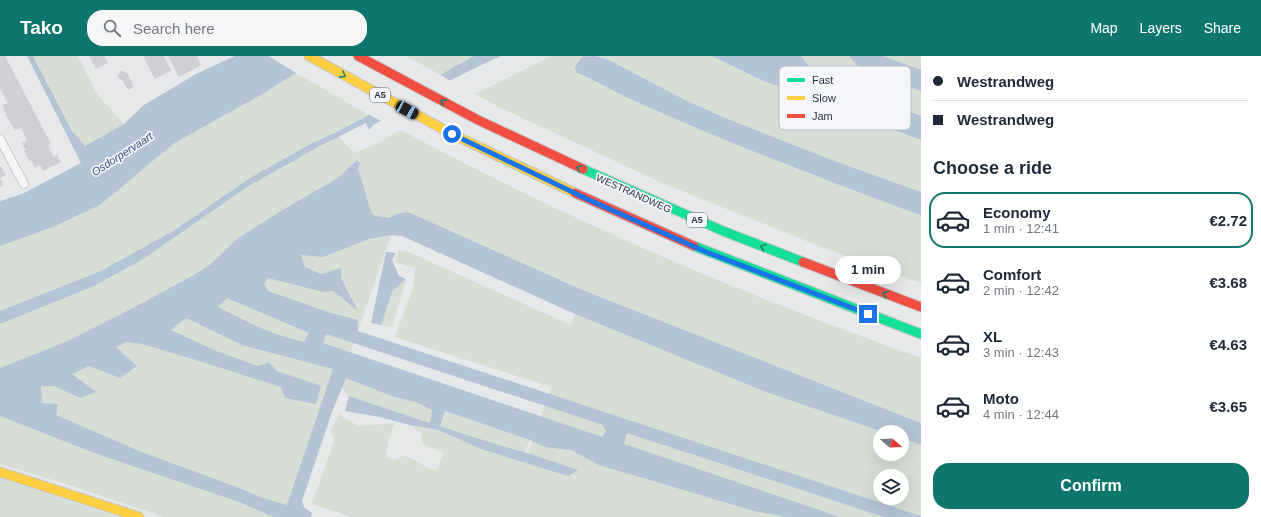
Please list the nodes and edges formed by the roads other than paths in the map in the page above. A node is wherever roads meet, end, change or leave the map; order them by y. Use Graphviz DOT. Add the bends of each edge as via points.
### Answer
graph roads {
  1 [pos="309,56"];
  2 [pos="358,56"];
  3 [pos="0,139"];
  4 [pos="24,184"];
  5 [pos="921,308"];
  6 [pos="921,334"];
  7 [pos="0,472"];
  8 [pos="139,517"];
  1 -- 6 [label="main road, A5, one-way" via="452,134 587,199 704,251"];
  5 -- 2 [label="main road, WESTRANDWEG / A5, one-way" via="722,231 595,175 478,120"];
  3 -- 4 [label="lane"];
  7 -- 8 [label="main road"];
}
